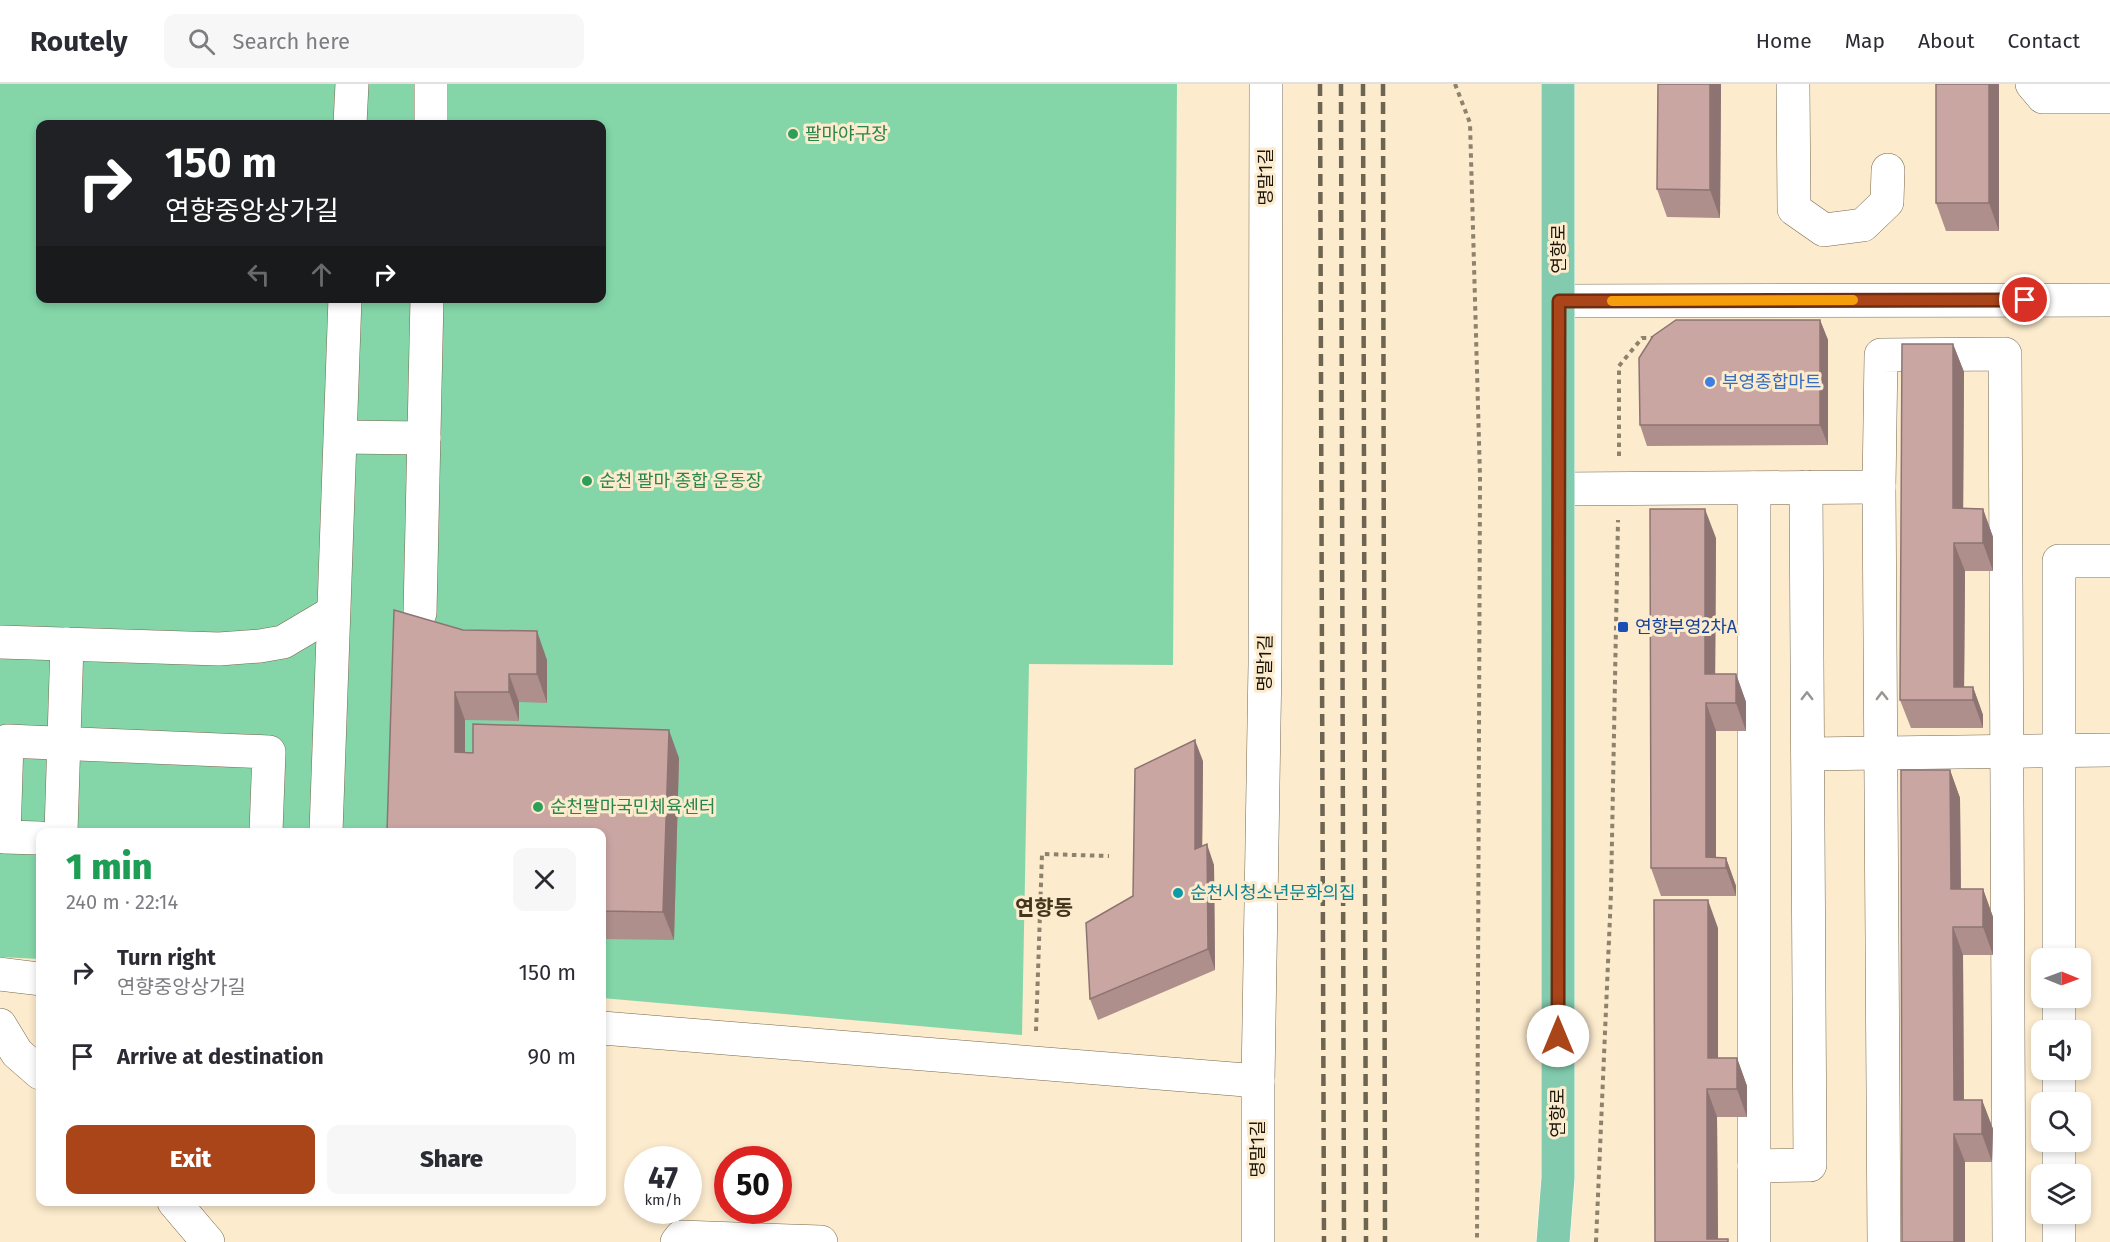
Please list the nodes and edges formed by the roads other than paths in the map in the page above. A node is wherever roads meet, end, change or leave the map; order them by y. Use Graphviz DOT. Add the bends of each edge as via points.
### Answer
graph roads {
  1 [pos="352,84"];
  2 [pos="431,84"];
  3 [pos="1266,84"];
  4 [pos="1558,84"];
  5 [pos="1793,84"];
  6 [pos="2032,84"];
  7 [pos="2110,97"];
  8 [pos="350,120"];
  9 [pos="431,120"];
  10 [pos="1888,170"];
  11 [pos="2110,300"];
  12 [pos="1559,301"];
  13 [pos="345,303"];
  14 [pos="427,303"];
  15 [pos="341,437"];
  16 [pos="424,438"];
  17 [pos="1806,487"];
  18 [pos="1879,487"];
  19 [pos="1754,488"];
  20 [pos="1559,489"];
  21 [pos="2110,561"];
  22 [pos="332,613"];
  23 [pos="420,613"];
  24 [pos="0,642"];
  25 [pos="67,644"];
  26 [pos="64,744"];
  27 [pos="2007,750"];
  28 [pos="2059,750"];
  29 [pos="2110,750"];
  30 [pos="1808,754"];
  31 [pos="1882,754"];
  32 [pos="61,828"];
  33 [pos="266,828"];
  34 [pos="326,828"];
  35 [pos="36,838"];
  36 [pos="2059,948"];
  37 [pos="0,974"];
  38 [pos="36,978"];
  39 [pos="0,1025"];
  40 [pos="606,1028"];
  41 [pos="36,1070"];
  42 [pos="1258,1081"];
  43 [pos="1754,1166"];
  44 [pos="177,1206"];
  45 [pos="2059,1224"];
  46 [pos="208,1242"];
  47 [pos="677,1242"];
  48 [pos="821,1242"];
  49 [pos="1258,1242"];
  50 [pos="1553,1242"];
  51 [pos="1754,1242"];
  52 [pos="1884,1242"];
  53 [pos="2009,1242"];
  54 [pos="2059,1242"];
  1 -- 8 [label="street"];
  2 -- 9 [label="street"];
  3 -- 42 [label="street, 명말1길" via="1265,652"];
  4 -- 12 [label="main road, 연향로"];
  5 -- 10 [label="street" via="1794,209 1824,230 1863,225 1887,202"];
  6 -- 7 [label="street" via="2043,97"];
  11 -- 12 [label="street"];
  12 -- 20 [label="main road, 연향로"];
  13 -- 15 [label="street"];
  14 -- 16 [label="street"];
  15 -- 16 [label="street"];
  15 -- 22 [label="street"];
  16 -- 23 [label="street"];
  17 -- 18 [label="street"];
  17 -- 19 [label="street"];
  30 -- 17 [label="street, one-way"];
  18 -- 27 [label="street" via="1881,355 2005,354"];
  31 -- 18 [label="street, one-way"];
  19 -- 20 [label="street"];
  19 -- 43 [label="street"];
  20 -- 50 [label="main road, 연향로" via="1558,1179"];
  21 -- 28 [label="street" via="2059,561"];
  22 -- 25 [label="street" via="283,642 260,646 219,649"];
  22 -- 34 [label="street"];
  24 -- 25 [label="street"];
  25 -- 26 [label="street"];
  26 -- 32 [label="street"];
  26 -- 33 [label="street" via="269,752"];
  26 -- 35 [label="street" via="7,741 4,837"];
  27 -- 28 [label="street"];
  27 -- 31 [label="street"];
  27 -- 53 [label="street"];
  28 -- 29 [label="street"];
  28 -- 36 [label="street"];
  30 -- 31 [label="street"];
  30 -- 43 [label="street" via="1810,1165"];
  31 -- 52 [label="street"];
  37 -- 38 [label="street"];
  39 -- 41 [label="street" via="16,1053"];
  40 -- 42 [label="street"];
  42 -- 49 [label="street, 명말1길"];
  43 -- 51 [label="street"];
  44 -- 46 [label="street"];
  45 -- 54 [label="street"];
  47 -- 48 [label="street" via="681,1237"];
}
